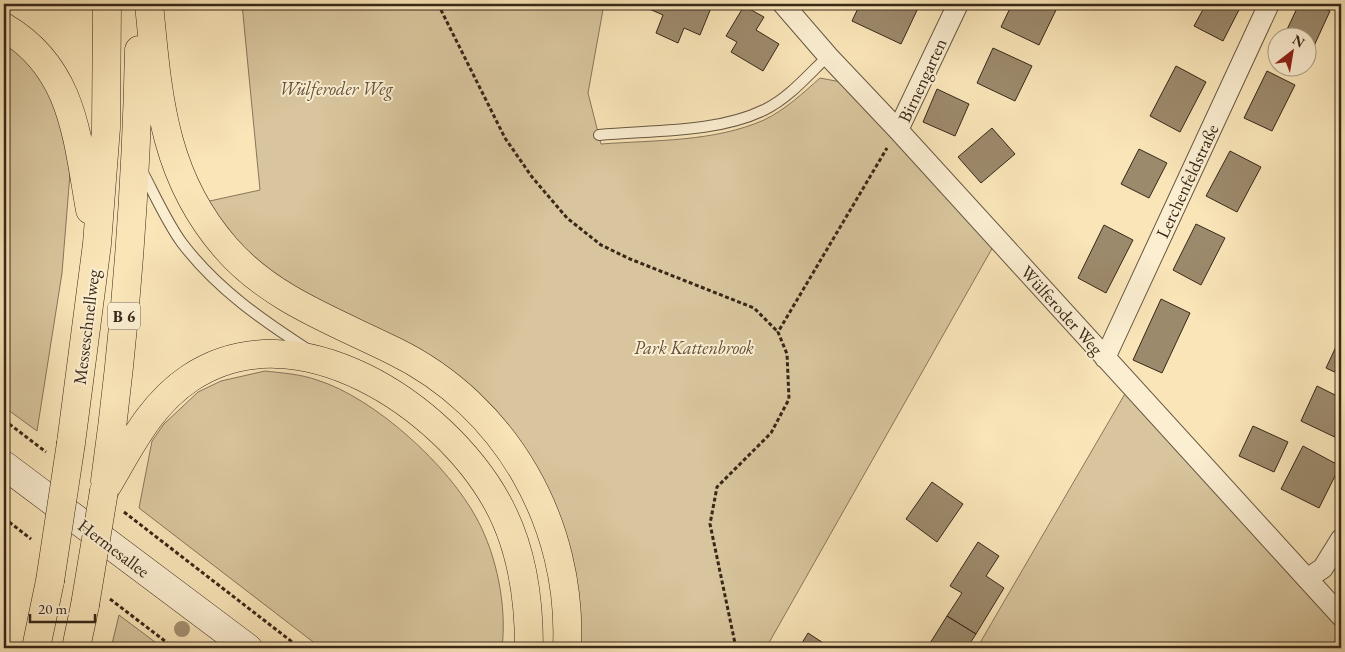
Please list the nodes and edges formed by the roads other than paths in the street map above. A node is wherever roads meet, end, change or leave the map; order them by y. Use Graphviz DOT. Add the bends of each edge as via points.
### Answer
graph roads {
  1 [pos="107,4"];
  2 [pos="140,4"];
  3 [pos="149,4"];
  4 [pos="783,4"];
  5 [pos="958,4"];
  6 [pos="1269,4"];
  7 [pos="4,27"];
  8 [pos="828,56"];
  9 [pos="898,130"];
  10 [pos="599,135"];
  11 [pos="137,162"];
  12 [pos="97,244"];
  13 [pos="1105,358"];
  14 [pos="330,363"];
  15 [pos="4,465"];
  16 [pos="111,486"];
  17 [pos="1341,539"];
  18 [pos="1307,579"];
  19 [pos="1341,616"];
  20 [pos="36,648"];
  21 [pos="76,648"];
  22 [pos="248,648"];
  23 [pos="529,648"];
  24 [pos="567,648"];
  1 -- 12 [label="highway, Messeschnellweg / B 6" via="106,128"];
  2 -- 11 [label="highway, Messeschnellweg / B 6"];
  3 -- 24 [label="highway" via="159,103 168,143 207,222 225,247 262,281 305,308 418,364 462,396 495,431 528,477 554,537 566,598"];
  4 -- 8 [label="street, Wülferoder Weg"];
  5 -- 9 [label="street, Birnengarten"];
  6 -- 13 [label="street, Lerchenfeldstraße"];
  7 -- 12 [label="highway" via="38,54 67,99 77,133"];
  8 -- 9 [label="street, Wülferoder Weg"];
  8 -- 10 [label="lane" via="790,93 765,110 727,123"];
  9 -- 13 [label="street, Wülferoder Weg"];
  11 -- 14 [label="lane" via="182,243 228,294"];
  11 -- 16 [label="highway, Messeschnellweg / B 6"];
  12 -- 20 [label="highway, Messeschnellweg / B 6, bridge" via="60,449 50,581"];
  13 -- 18 [label="street, Wülferoder Weg"];
  14 -- 16 [label="highway" via="278,354 255,355 211,366 170,392 156,407 142,426"];
  14 -- 23 [label="highway" via="415,408 460,448 480,474 497,502 519,557 526,590"];
  15 -- 22 [label="main road, Hermesallee"];
  16 -- 21 [label="highway, Messeschnellweg / B 6, bridge"];
  17 -- 18 [label="street" via="1323,568"];
  18 -- 19 [label="street, Wülferoder Weg"];
}
